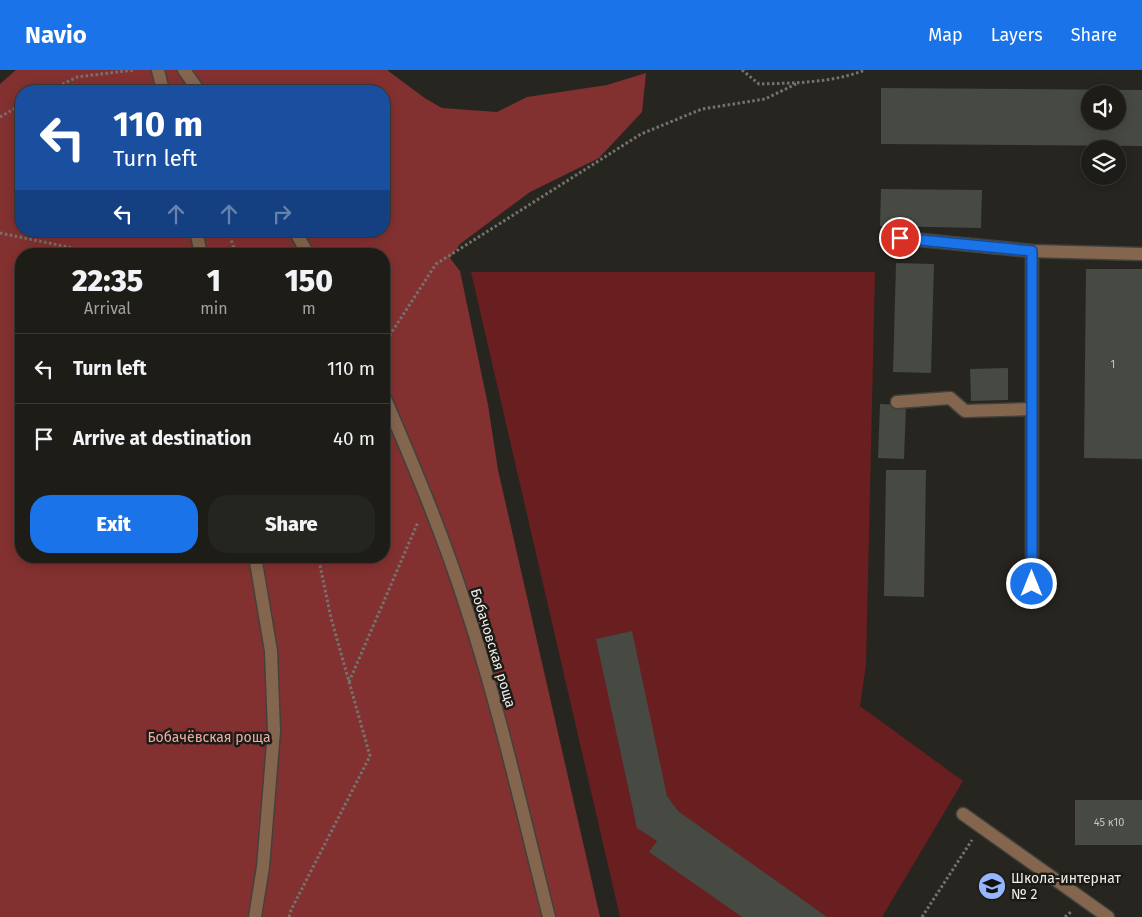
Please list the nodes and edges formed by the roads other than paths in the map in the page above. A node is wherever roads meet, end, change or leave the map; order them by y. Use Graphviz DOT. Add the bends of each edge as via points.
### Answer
graph roads {
  1 [pos="158,70"];
  2 [pos="184,70"];
  3 [pos="162,85"];
  4 [pos="195,85"];
  5 [pos="900,238"];
  6 [pos="1032,251"];
  7 [pos="1142,254"];
  8 [pos="897,402"];
  9 [pos="1032,409"];
  10 [pos="390,410"];
  11 [pos="256,563"];
  12 [pos="1032,584"];
  13 [pos="963,814"];
  14 [pos="255,917"];
  15 [pos="550,917"];
  16 [pos="1108,917"];
  1 -- 3 [label="street"];
  2 -- 4 [label="street"];
  5 -- 6 [label="street"];
  6 -- 7 [label="street"];
  6 -- 9 [label="street"];
  8 -- 9 [label="street" via="950,398 965,410"];
  9 -- 12 [label="street"];
  10 -- 15 [label="street, Бобачовская роща" via="428,500 467,610"];
  11 -- 14 [label="street" via="271,651 274,732 263,867"];
  13 -- 16 [label="street"];
}
